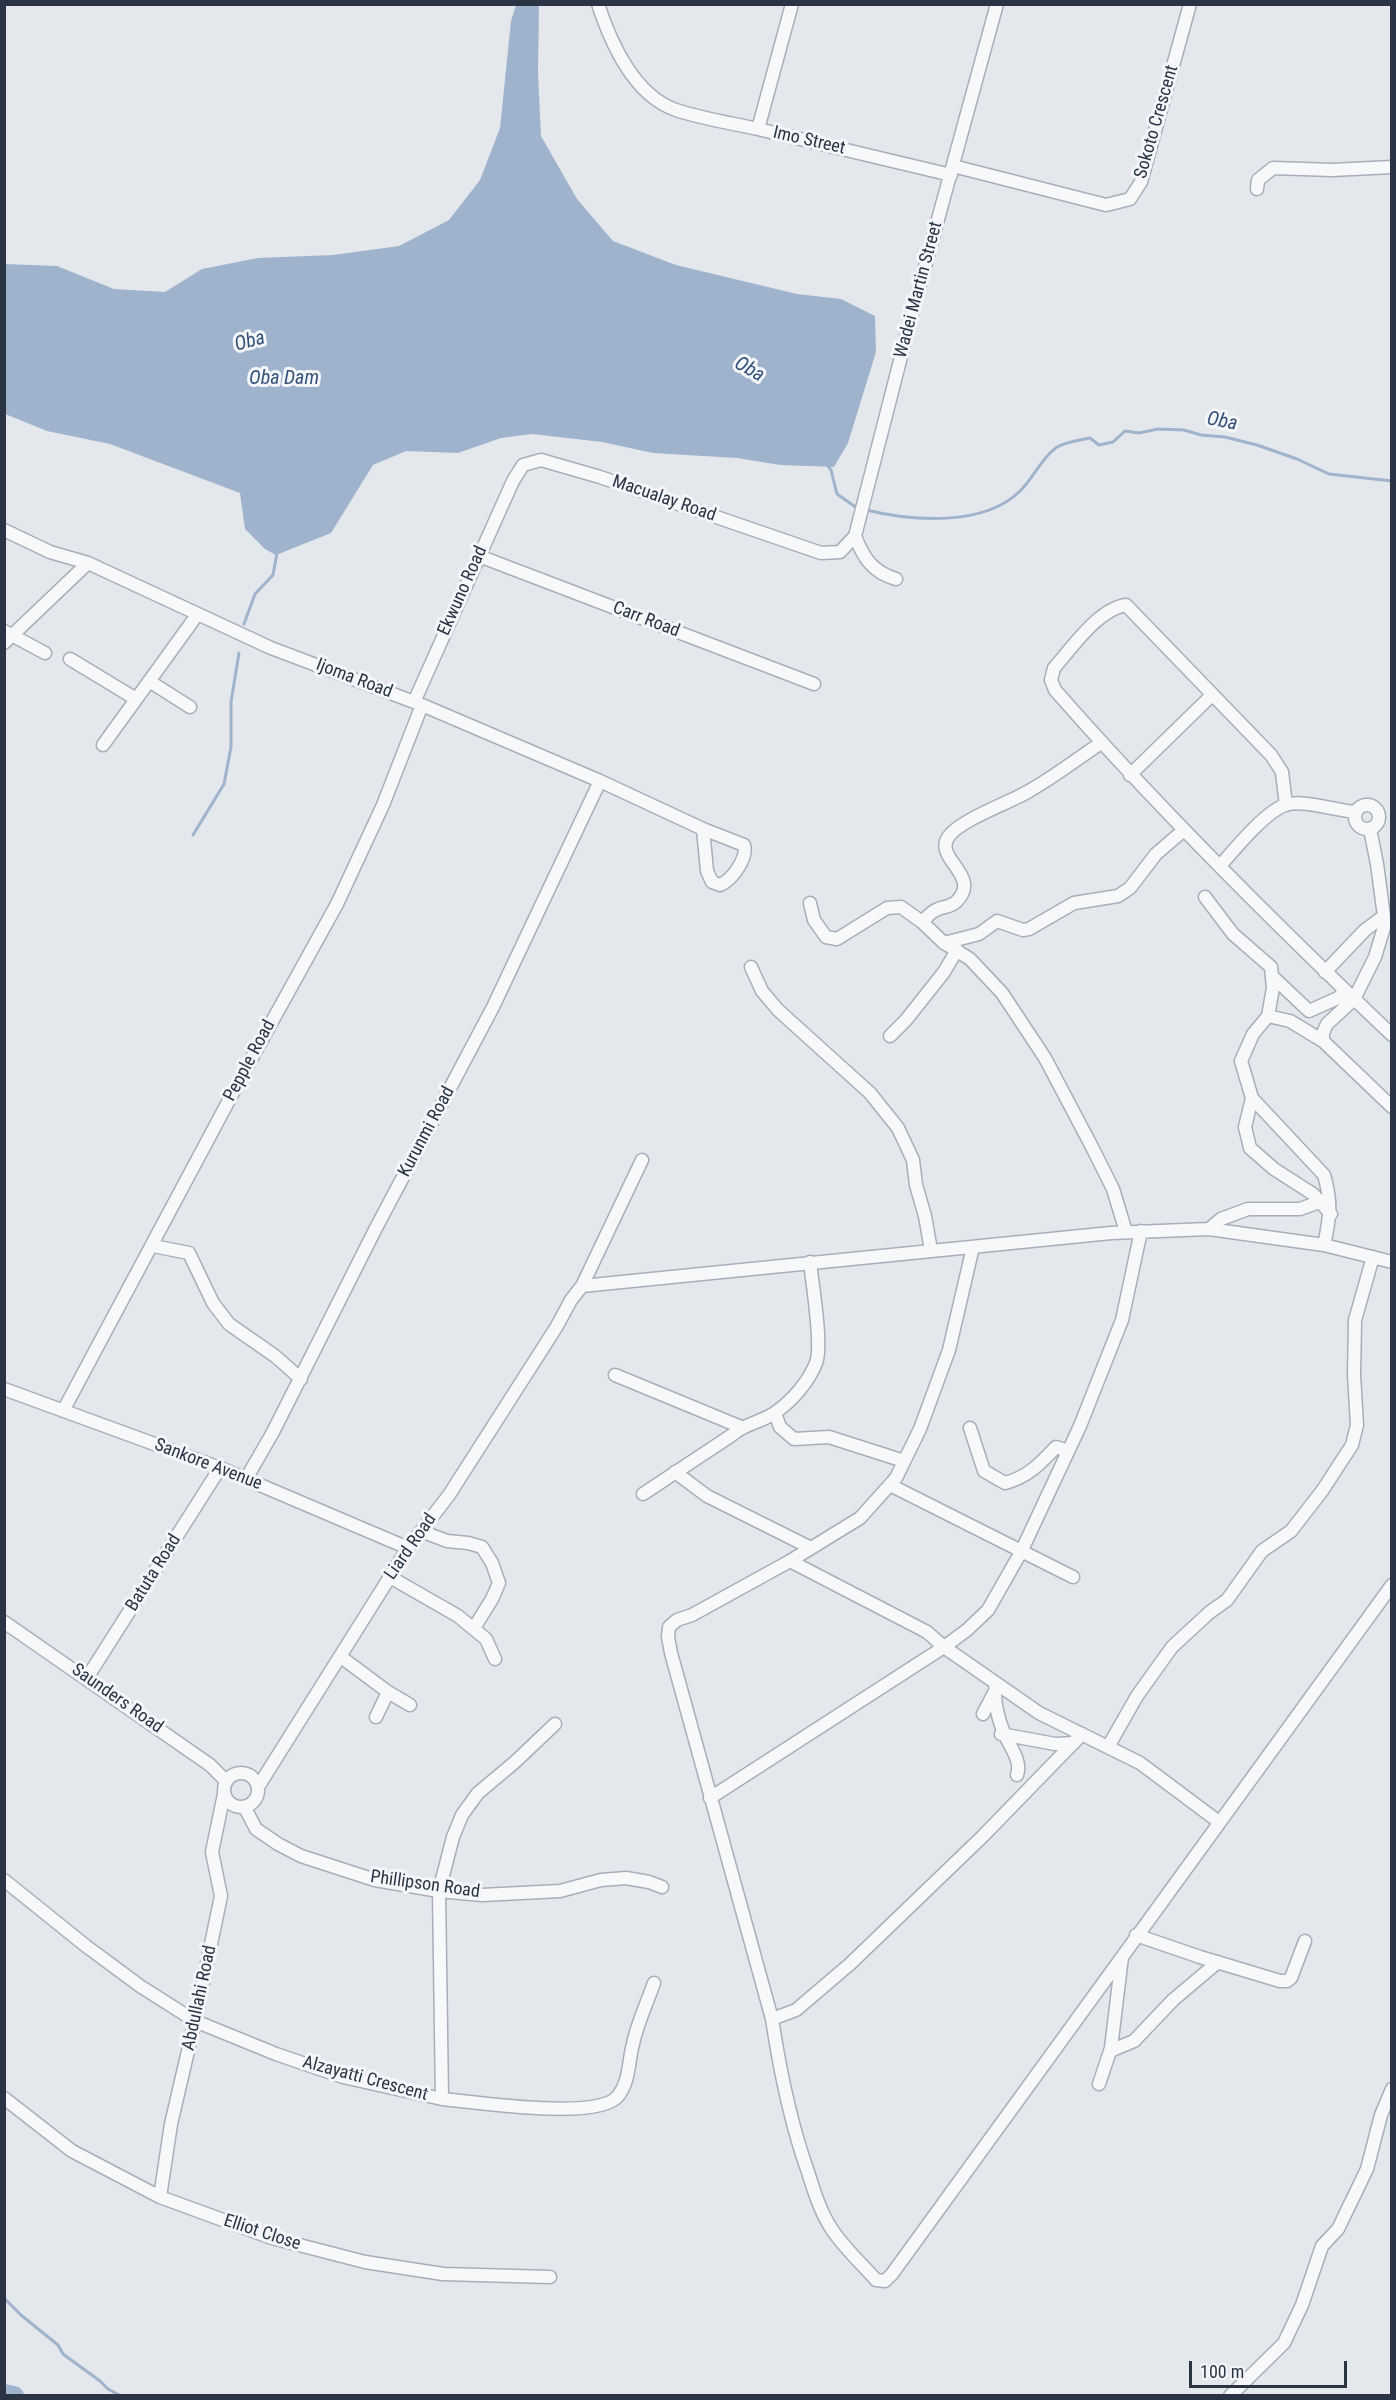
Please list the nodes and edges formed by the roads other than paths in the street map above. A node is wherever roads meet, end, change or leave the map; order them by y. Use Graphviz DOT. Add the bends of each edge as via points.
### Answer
graph roads {
  1 [pos="598,4"];
  2 [pos="792,4"];
  3 [pos="997,4"];
  4 [pos="1190,4"];
  5 [pos="758,129"];
  6 [pos="1392,167"];
  7 [pos="952,170"];
  8 [pos="1257,189"];
  9 [pos="513,481"];
  10 [pos="4,530"];
  11 [pos="855,536"];
  12 [pos="479,556"];
  13 [pos="88,563"];
  14 [pos="896,579"];
  15 [pos="197,615"];
  16 [pos="7,636"];
  17 [pos="45,653"];
  18 [pos="70,658"];
  19 [pos="149,681"];
  20 [pos="814,684"];
  21 [pos="1212,695"];
  22 [pos="136,699"];
  23 [pos="418,703"];
  24 [pos="190,707"];
  25 [pos="1101,743"];
  26 [pos="103,745"];
  27 [pos="1130,775"];
  28 [pos="600,781"];
  29 [pos="1286,805"];
  30 [pos="1356,812"];
  31 [pos="1385,814"];
  32 [pos="703,829"];
  33 [pos="1370,829"];
  34 [pos="1184,830"];
  35 [pos="1220,866"];
  36 [pos="1205,897"];
  37 [pos="810,903"];
  38 [pos="1384,916"];
  39 [pos="922,922"];
  40 [pos="944,943"];
  41 [pos="957,950"];
  42 [pos="751,968"];
  43 [pos="1325,972"];
  44 [pos="1272,976"];
  45 [pos="1350,995"];
  46 [pos="1268,1016"];
  47 [pos="1392,1035"];
  48 [pos="890,1036"];
  49 [pos="1323,1041"];
  50 [pos="1252,1098"];
  51 [pos="1392,1107"];
  52 [pos="642,1160"];
  53 [pos="1319,1202"];
  54 [pos="1331,1214"];
  55 [pos="1209,1229"];
  56 [pos="1126,1232"];
  57 [pos="1141,1232"];
  58 [pos="1324,1245"];
  59 [pos="153,1246"];
  60 [pos="973,1246"];
  61 [pos="931,1250"];
  62 [pos="1373,1257"];
  63 [pos="810,1262"];
  64 [pos="1392,1262"];
  65 [pos="582,1286"];
  66 [pos="615,1375"];
  67 [pos="301,1378"];
  68 [pos="4,1389"];
  69 [pos="63,1411"];
  70 [pos="775,1413"];
  71 [pos="741,1427"];
  72 [pos="970,1428"];
  73 [pos="1068,1451"];
  74 [pos="904,1461"];
  75 [pos="220,1468"];
  76 [pos="675,1472"];
  77 [pos="246,1479"];
  78 [pos="890,1485"];
  79 [pos="643,1494"];
  80 [pos="421,1531"];
  81 [pos="408,1548"];
  82 [pos="811,1548"];
  83 [pos="1021,1552"];
  84 [pos="790,1561"];
  85 [pos="390,1577"];
  86 [pos="1073,1577"];
  87 [pos="1392,1585"];
  88 [pos="4,1622"];
  89 [pos="474,1628"];
  90 [pos="944,1647"];
  91 [pos="341,1656"];
  92 [pos="495,1659"];
  93 [pos="87,1678"];
  94 [pos="995,1688"];
  95 [pos="388,1692"];
  96 [pos="410,1705"];
  97 [pos="983,1713"];
  98 [pos="376,1717"];
  99 [pos="555,1724"];
  100 [pos="1000,1734"];
  101 [pos="1078,1739"];
  102 [pos="1108,1747"];
  103 [pos="1017,1775"];
  104 [pos="226,1781"];
  105 [pos="258,1787"];
  106 [pos="224,1794"];
  107 [pos="710,1798"];
  108 [pos="240,1807"];
  109 [pos="219,1816"];
  110 [pos="1219,1822"];
  111 [pos="4,1880"];
  112 [pos="663,1887"];
  113 [pos="439,1891"];
  114 [pos="1136,1935"];
  115 [pos="1305,1941"];
  116 [pos="1122,1956"];
  117 [pos="1218,1962"];
  118 [pos="654,1983"];
  119 [pos="772,2019"];
  120 [pos="195,2021"];
  121 [pos="1110,2051"];
  122 [pos="1100,2084"];
  123 [pos="1392,2089"];
  124 [pos="4,2098"];
  125 [pos="442,2099"];
  126 [pos="160,2197"];
  127 [pos="550,2277"];
  128 [pos="1230,2396"];
  1 -- 5 [label="street" via="605,26 634,77 651,96 675,109"];
  2 -- 5 [label="street, Imo Street"];
  3 -- 7 [label="street, Wadei Martin Street"];
  4 -- 7 [label="street, Sokoto Crescent" via="1141,182 1130,199 1106,205"];
  5 -- 7 [label="street, Imo Street"];
  6 -- 8 [label="street" via="1273,168 1257,180"];
  7 -- 11 [label="street, Wadei Martin Street"];
  9 -- 11 [label="street, Macualay Road" via="523,465 541,460 821,553 840,552"];
  9 -- 12 [label="street, Ekwuno Road"];
  10 -- 13 [label="street, Ijoma Road" via="50,552"];
  11 -- 14 [label="street" via="874,569"];
  12 -- 20 [label="street, Carr Road"];
  12 -- 23 [label="street, Ekwuno Road"];
  13 -- 15 [label="street, Ijoma Road"];
  13 -- 16 [label="street"];
  15 -- 19 [label="street"];
  15 -- 23 [label="street, Ijoma Road" via="271,648"];
  16 -- 17 [label="street"];
  18 -- 22 [label="street"];
  19 -- 22 [label="street"];
  19 -- 24 [label="street"];
  21 -- 25 [label="street" via="1126,605 1117,606 1104,613 1054,668 1051,680 1055,690"];
  21 -- 27 [label="street"];
  21 -- 29 [label="street" via="1277,764 1282,772"];
  22 -- 26 [label="street"];
  23 -- 28 [label="street, Ijoma Road"];
  23 -- 59 [label="street, Pepple Road" via="383,805 337,904"];
  25 -- 27 [label="street"];
  25 -- 39 [label="street" via="1028,792 951,833 946,840 947,854 961,873 961,893 957,901 936,910"];
  27 -- 34 [label="street"];
  28 -- 32 [label="street, Ijoma Road"];
  28 -- 67 [label="street, Kurunmi Road" via="493,1007"];
  29 -- 30 [label="street"];
  29 -- 35 [label="street" via="1247,836"];
  30 -- 31 [label="street" via="1366,805"];
  30 -- 33 [label="street" via="1356,823 1362,829"];
  31 -- 33 [label="street"];
  32 -- 32 [label="street, Ijoma Road" via="744,845 746,850 727,882 720,885 712,882 707,871"];
  33 -- 38 [label="street"];
  34 -- 35 [label="street"];
  34 -- 40 [label="street" via="1118,896 1074,903 1029,929 997,921 980,934"];
  35 -- 43 [label="street"];
  36 -- 44 [label="street" via="1233,934 1271,967"];
  37 -- 39 [label="street" via="819,930 833,939 887,908 901,907"];
  38 -- 43 [label="street"];
  38 -- 45 [label="street" via="1375,957"];
  39 -- 40 [label="street"];
  40 -- 41 [label="street"];
  41 -- 48 [label="street" via="944,972"];
  41 -- 56 [label="street" via="1002,993 1045,1058 1113,1189"];
  42 -- 61 [label="street" via="762,991 778,1010 870,1093 898,1128 913,1160"];
  43 -- 45 [label="street"];
  44 -- 45 [label="street" via="1309,1011"];
  44 -- 46 [label="street"];
  45 -- 47 [label="street"];
  45 -- 49 [label="street" via="1328,1024"];
  46 -- 49 [label="street" via="1290,1021"];
  46 -- 50 [label="street" via="1253,1034 1241,1061"];
  49 -- 51 [label="street"];
  50 -- 53 [label="street" via="1245,1126 1250,1148"];
  50 -- 54 [label="street" via="1324,1175"];
  52 -- 65 [label="street, Liard Road"];
  53 -- 54 [label="street"];
  53 -- 55 [label="street" via="1300,1209 1248,1209 1221,1219"];
  54 -- 58 [label="street"];
  55 -- 57 [label="street"];
  55 -- 58 [label="street"];
  56 -- 57 [label="street"];
  56 -- 60 [label="street"];
  57 -- 73 [label="street" via="1122,1320"];
  58 -- 62 [label="street"];
  59 -- 67 [label="street" via="189,1253 213,1302 229,1324"];
  59 -- 69 [label="street, Pepple Road"];
  60 -- 61 [label="street"];
  60 -- 74 [label="street" via="949,1350"];
  61 -- 63 [label="street"];
  62 -- 64 [label="street"];
  62 -- 102 [label="street" via="1355,1320 1358,1425 1352,1446 1291,1531 1262,1551 1227,1600 1172,1647 1137,1696"];
  63 -- 65 [label="street"];
  63 -- 70 [label="street" via="817,1361 798,1392"];
  65 -- 80 [label="street, Liard Road" via="449,1495"];
  66 -- 71 [label="street"];
  67 -- 77 [label="street, Kurunmi Road"];
  68 -- 69 [label="street, Sankore Avenue"];
  69 -- 75 [label="street, Sankore Avenue"];
  70 -- 71 [label="street"];
  70 -- 74 [label="street" via="780,1427 794,1439 829,1437"];
  71 -- 76 [label="street"];
  72 -- 73 [label="street" via="984,1471 1005,1483 1022,1479 1056,1447"];
  73 -- 83 [label="street"];
  74 -- 78 [label="street"];
  75 -- 77 [label="street, Sankore Avenue"];
  75 -- 93 [label="street, Batuta Road"];
  76 -- 79 [label="street"];
  76 -- 82 [label="street" via="707,1496"];
  77 -- 81 [label="street, Sankore Avenue"];
  78 -- 82 [label="street" via="860,1518"];
  78 -- 83 [label="street"];
  80 -- 81 [label="street, Liard Road"];
  80 -- 89 [label="street" via="447,1541 482,1547 492,1563 499,1583"];
  81 -- 85 [label="street, Liard Road"];
  82 -- 84 [label="street"];
  83 -- 86 [label="street"];
  83 -- 90 [label="street" via="988,1610"];
  84 -- 90 [label="street" via="927,1632"];
  84 -- 107 [label="street" via="669,1627 671,1653"];
  85 -- 89 [label="street"];
  85 -- 91 [label="street, Liard Road"];
  87 -- 110 [label="street"];
  88 -- 93 [label="street, Saunders Road"];
  89 -- 92 [label="street" via="486,1639"];
  90 -- 94 [label="street"];
  90 -- 107 [label="street"];
  91 -- 95 [label="street"];
  91 -- 105 [label="street, Liard Road"];
  93 -- 104 [label="street, Saunders Road" via="210,1765"];
  94 -- 97 [label="street"];
  94 -- 100 [label="street"];
  94 -- 101 [label="street"];
  95 -- 96 [label="street"];
  95 -- 98 [label="street"];
  99 -- 113 [label="street" via="478,1793 462,1815"];
  100 -- 101 [label="street" via="1055,1744"];
  100 -- 103 [label="street" via="1017,1759"];
  101 -- 102 [label="street"];
  101 -- 119 [label="street" via="850,1964 796,2010"];
  102 -- 110 [label="street" via="1140,1763"];
  104 -- 105 [label="street" via="241,1773 252,1777"];
  104 -- 106 [label="street"];
  105 -- 108 [label="street" via="254,1802"];
  106 -- 108 [label="street" via="230,1803"];
  106 -- 109 [label="street, Abdullahi Road"];
  107 -- 119 [label="street"];
  108 -- 109 [label="street"];
  108 -- 113 [label="street, Phillipson Road" via="256,1829 301,1856 375,1880"];
  109 -- 120 [label="street, Abdullahi Road" via="212,1852 221,1896"];
  110 -- 114 [label="street"];
  111 -- 120 [label="street, Alzayatti Crescent" via="140,1986"];
  112 -- 113 [label="street, Phillipson Road" via="626,1878 560,1891 482,1895"];
  113 -- 125 [label="street, Alzayatti Crescent"];
  114 -- 116 [label="street"];
  114 -- 117 [label="street"];
  115 -- 117 [label="street" via="1287,1981"];
  116 -- 119 [label="street" via="885,2281 876,2280 843,2245 818,2202 781,2082"];
  116 -- 121 [label="street"];
  117 -- 121 [label="street" via="1173,2000 1134,2041"];
  118 -- 125 [label="street" via="633,2044 628,2076 617,2098 599,2107 569,2109"];
  120 -- 125 [label="street, Alzayatti Crescent" via="343,2077"];
  120 -- 126 [label="street, Abdullahi Road" via="171,2124"];
  121 -- 122 [label="street"];
  123 -- 128 [label="street" via="1367,2169 1338,2229 1322,2246 1284,2343"];
  124 -- 126 [label="street, Elliot Close" via="72,2151"];
  126 -- 127 [label="street, Elliot Close" via="272,2238 365,2262 443,2274"];
}
